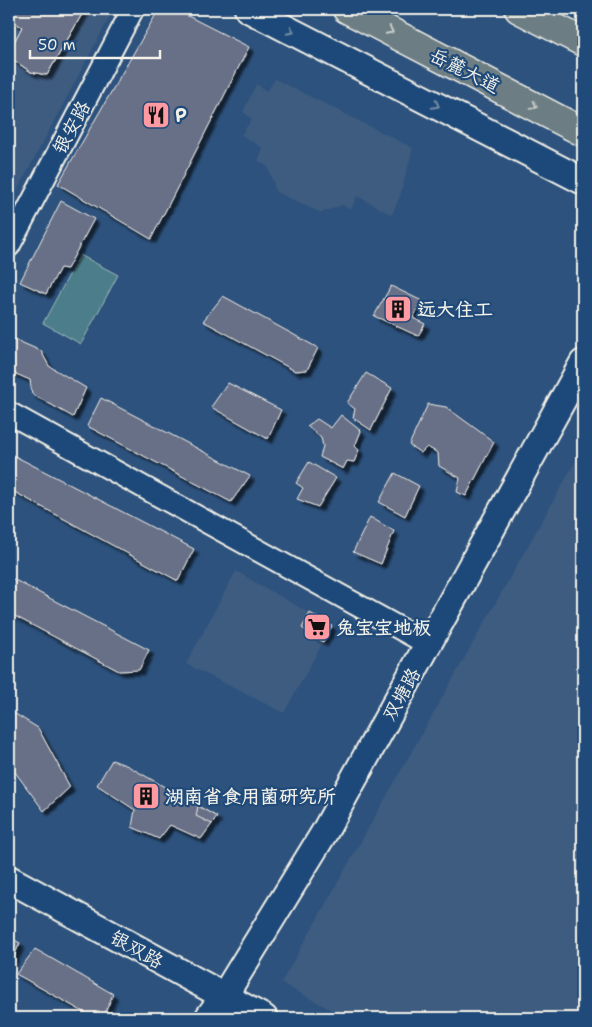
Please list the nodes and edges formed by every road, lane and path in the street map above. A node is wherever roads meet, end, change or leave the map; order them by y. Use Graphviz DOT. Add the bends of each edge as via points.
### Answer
graph roads {
  1 [pos="133,9"];
  2 [pos="248,9"];
  3 [pos="347,9"];
  4 [pos="519,9"];
  5 [pos="583,42"];
  6 [pos="583,132"];
  7 [pos="583,181"];
  8 [pos="9,246"];
  9 [pos="583,362"];
  10 [pos="9,413"];
  11 [pos="428,644"];
  12 [pos="9,879"];
  13 [pos="224,996"];
  14 [pos="208,1018"];
  15 [pos="264,1018"];
  1 -- 8 [label="street, 银安路"];
  2 -- 7 [label="street, one-way"];
  3 -- 6 [label="highway, 岳麓大道, one-way"];
  4 -- 5 [label="highway"];
  9 -- 11 [label="street, 双塘路"];
  10 -- 11 [label="street"];
  11 -- 13 [label="street, 双塘路" via="324,833"];
  12 -- 13 [label="street, 银双路"];
  13 -- 14 [label="street, 双塘路"];
  13 -- 15 [label="street, 银双路"];
}
